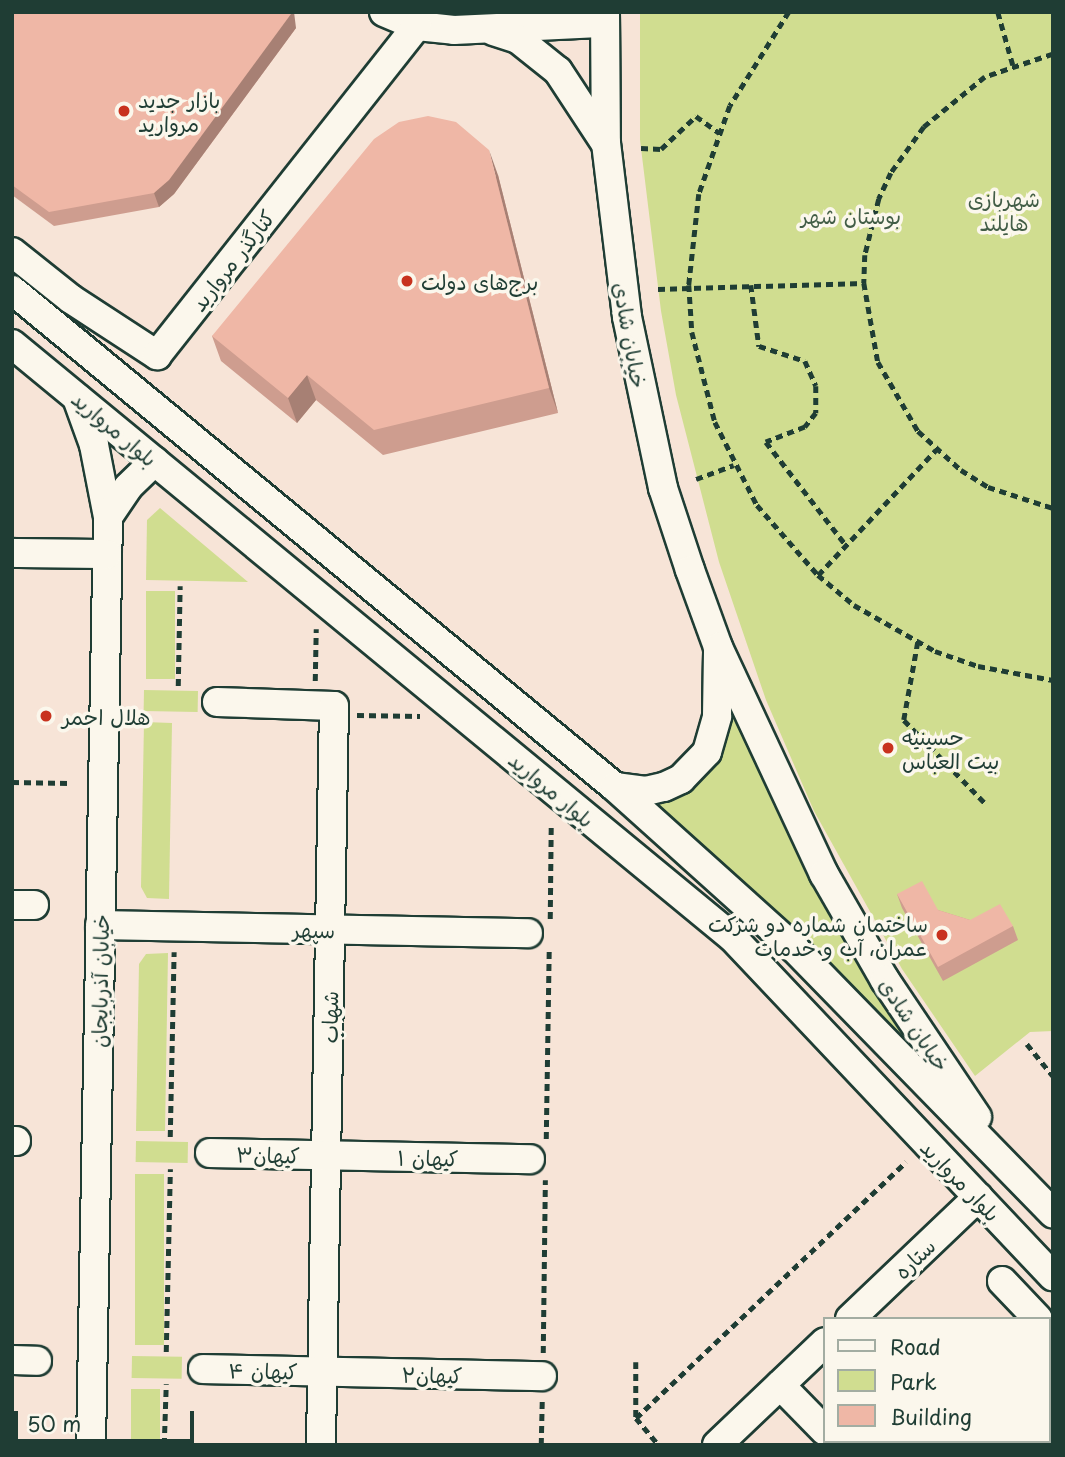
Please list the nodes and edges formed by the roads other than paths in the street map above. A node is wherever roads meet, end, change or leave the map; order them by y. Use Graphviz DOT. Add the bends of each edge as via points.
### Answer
graph roads {
  1 [pos="384,12"];
  2 [pos="541,18"];
  3 [pos="605,18"];
  4 [pos="418,26"];
  5 [pos="493,31"];
  6 [pos="607,150"];
  7 [pos="12,252"];
  8 [pos="12,290"];
  9 [pos="72,299"];
  10 [pos="12,344"];
  11 [pos="114,374"];
  12 [pos="76,396"];
  13 [pos="155,461"];
  14 [pos="108,517"];
  15 [pos="12,553"];
  16 [pos="107,554"];
  17 [pos="390,602"];
  18 [pos="364,633"];
  19 [pos="718,647"];
  20 [pos="217,702"];
  21 [pos="615,787"];
  22 [pos="100,925"];
  23 [pos="330,929"];
  24 [pos="528,933"];
  25 [pos="210,1153"];
  26 [pos="326,1156"];
  27 [pos="530,1159"];
  28 [pos="1011,1169"];
  29 [pos="978,1197"];
  30 [pos="1053,1213"];
  31 [pos="1053,1276"];
  32 [pos="1002,1281"];
  33 [pos="852,1317"];
  34 [pos="1036,1317"];
  35 [pos="824,1343"];
  36 [pos="203,1369"];
  37 [pos="322,1371"];
  38 [pos="542,1376"];
  39 [pos="780,1385"];
  40 [pos="824,1430"];
  41 [pos="91,1445"];
  42 [pos="321,1445"];
  43 [pos="717,1445"];
  1 -- 4 [label="street"];
  2 -- 3 [label="street"];
  2 -- 5 [label="street"];
  3 -- 6 [label="street, خیابان شادی"];
  4 -- 5 [label="street"];
  4 -- 9 [label="street, کنارگذر مروارید" via="157,355"];
  5 -- 6 [label="street" via="518,38 558,71 578,95"];
  6 -- 19 [label="street, خیابان شادی" via="616,243 643,403 663,488"];
  7 -- 9 [label="street, کنارگذر مروارید"];
  8 -- 11 [label="street, بلوار مروارید"];
  9 -- 11 [label="street"];
  10 -- 12 [label="street, بلوار مروارید"];
  11 -- 17 [label="street, بلوار مروارید"];
  12 -- 13 [label="street, بلوار مروارید"];
  12 -- 14 [label="street, خیابان آذربایجان" via="94,445"];
  13 -- 14 [label="street" via="128,487"];
  13 -- 18 [label="street, بلوار مروارید"];
  14 -- 16 [label="street, خیابان آذربایجان"];
  15 -- 16 [label="street"];
  16 -- 22 [label="street, خیابان آذربایجان"];
  17 -- 18 [label="street" via="398,615 393,630 379,638"];
  17 -- 21 [label="street, بلوار مروارید"];
  18 -- 29 [label="street, بلوار مروارید" via="732,937"];
  19 -- 21 [label="street, خیابان شادی" via="717,716 707,752 688,773 664,787 646,791"];
  19 -- 28 [label="street, خیابان شادی" via="796,820 853,928"];
  20 -- 23 [label="street, شهاب" via="334,706"];
  21 -- 28 [label="street, بلوار مروارید" via="794,947"];
  22 -- 23 [label="street, سپهر"];
  22 -- 41 [label="street, خیابان آذربایجان"];
  23 -- 24 [label="street, سپهر"];
  23 -- 26 [label="street, شهاب"];
  25 -- 26 [label="street, کیهان۳"];
  26 -- 27 [label="street, کیهان ۱"];
  26 -- 37 [label="street, شهاب"];
  28 -- 30 [label="street, بلوار مروارید"];
  29 -- 31 [label="street, بلوار مروارید"];
  29 -- 33 [label="street, ستاره"];
  32 -- 34 [label="street"];
  35 -- 39 [label="street"];
  36 -- 37 [label="street, کیهان ۴"];
  37 -- 38 [label="street, کیهان۲"];
  37 -- 42 [label="street, شهاب"];
  39 -- 40 [label="street"];
  39 -- 43 [label="street"];
}
